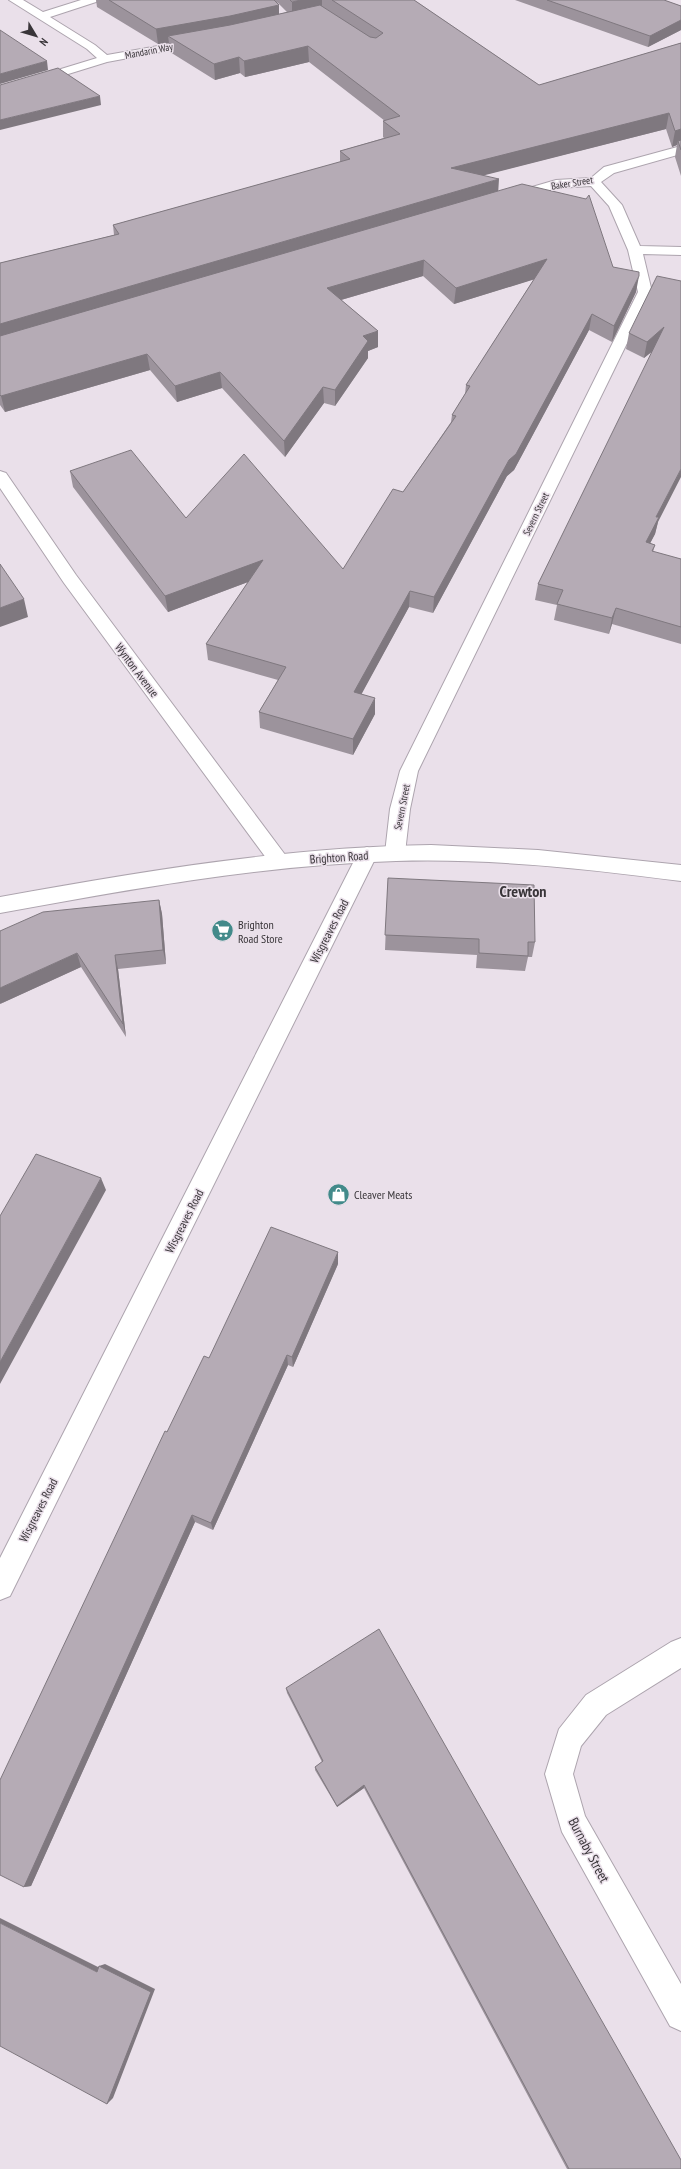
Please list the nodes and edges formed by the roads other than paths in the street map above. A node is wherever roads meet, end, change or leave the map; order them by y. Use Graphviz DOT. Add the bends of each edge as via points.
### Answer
graph roads {
  1 [pos="15,0"];
  2 [pos="92,0"];
  3 [pos="42,16"];
  4 [pos="208,40"];
  5 [pos="105,59"];
  6 [pos="65,71"];
  7 [pos="681,150"];
  8 [pos="594,182"];
  9 [pos="503,200"];
  10 [pos="635,250"];
  11 [pos="681,251"];
  12 [pos="0,476"];
  13 [pos="395,853"];
  14 [pos="367,856"];
  15 [pos="279,861"];
  16 [pos="681,873"];
  17 [pos="0,905"];
  18 [pos="0,1586"];
  19 [pos="681,1652"];
  20 [pos="681,2015"];
  1 -- 3 [label="street"];
  2 -- 3 [label="street"];
  3 -- 5 [label="street" via="91,47"];
  4 -- 5 [label="street, Mandarin Way"];
  5 -- 6 [label="street, Mandarin Way"];
  7 -- 8 [label="street, Baker Street" via="609,170"];
  8 -- 9 [label="street, Baker Street" via="556,184"];
  8 -- 10 [label="street, Severn Street" via="615,205"];
  10 -- 11 [label="street"];
  10 -- 13 [label="street, Severn Street" via="645,292 409,771 400,809"];
  12 -- 15 [label="street, Wynton Avenue" via="70,579"];
  13 -- 14 [label="street, Brighton Road"];
  13 -- 16 [label="street, Brighton Road" via="459,853 629,866"];
  14 -- 15 [label="street, Brighton Road"];
  14 -- 18 [label="street, Wisgreaves Road"];
  15 -- 17 [label="street, Brighton Road" via="102,886"];
  19 -- 20 [label="street, Burnaby Street" via="596,1705 569,1739 559,1774 572,1822"];
}
